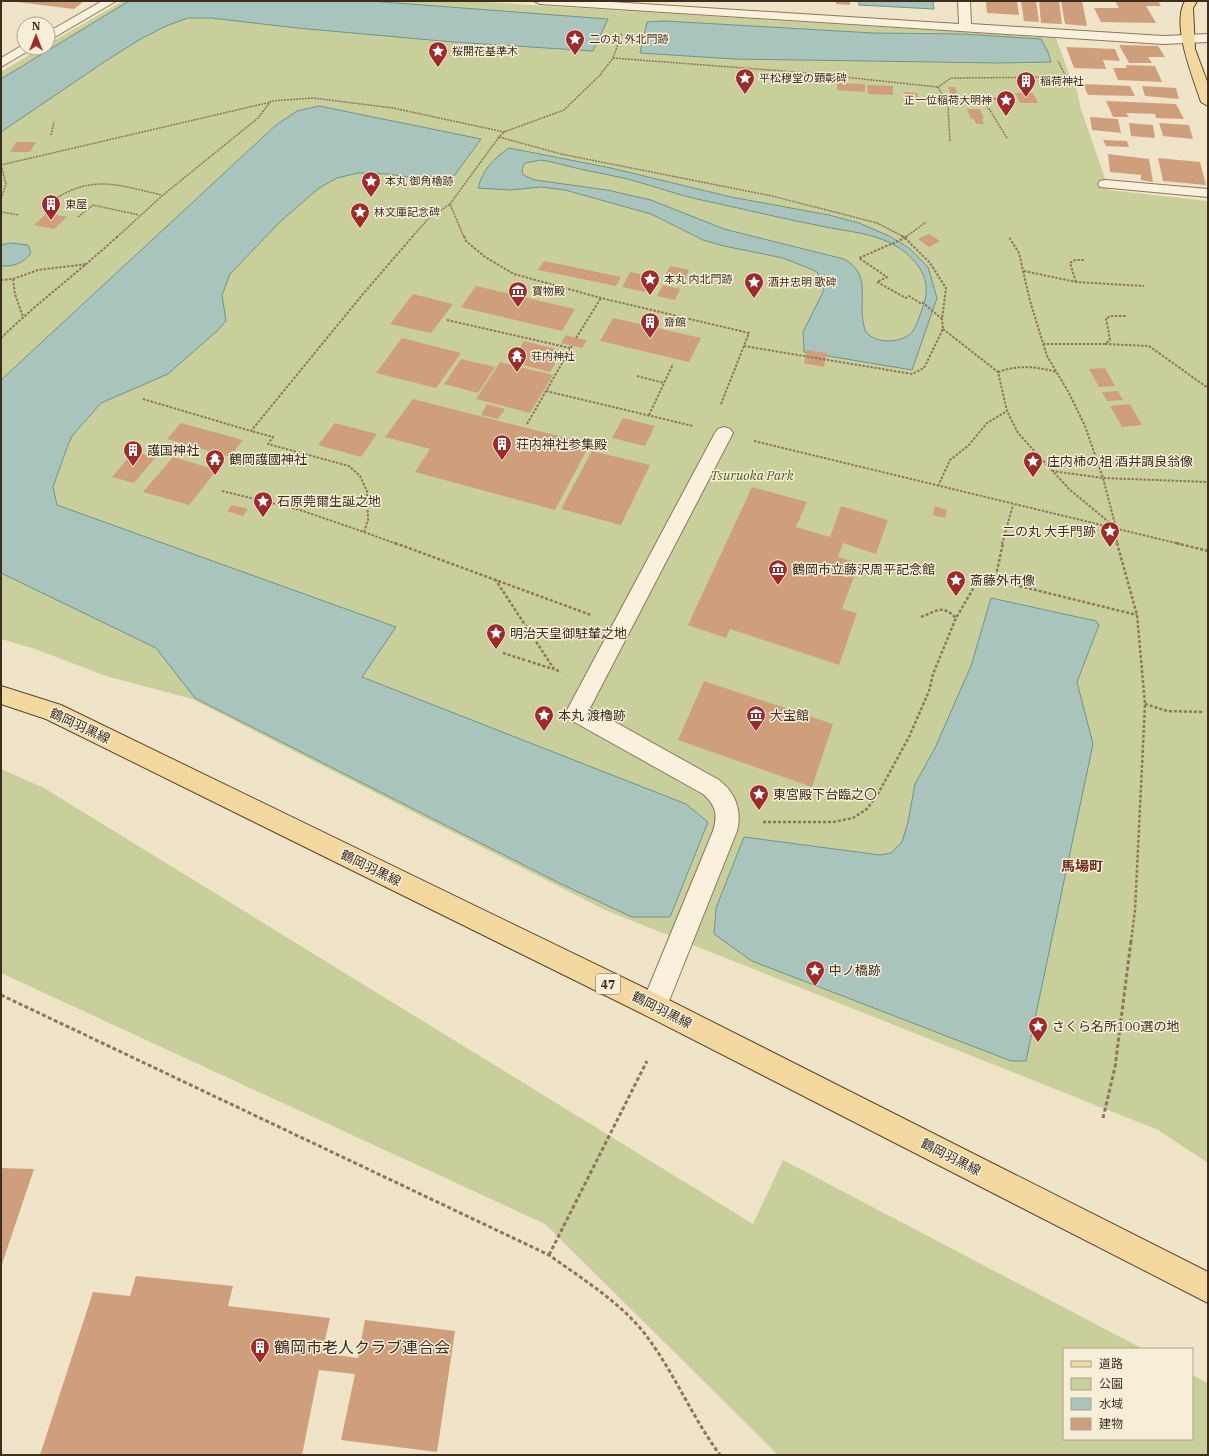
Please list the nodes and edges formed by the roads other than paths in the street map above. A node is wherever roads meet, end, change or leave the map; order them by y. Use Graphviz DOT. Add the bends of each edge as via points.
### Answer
graph roads {
  1 [pos="110,1"];
  2 [pos="540,1"];
  3 [pos="964,1"];
  4 [pos="1191,1"];
  5 [pos="965,27"];
  6 [pos="56,32"];
  7 [pos="1208,38"];
  8 [pos="1189,39"];
  9 [pos="6,48"];
  10 [pos="16,49"];
  11 [pos="16,54"];
  12 [pos="1,63"];
  13 [pos="1208,102"];
  14 [pos="1105,184"];
  15 [pos="1208,193"];
  16 [pos="724,433"];
  17 [pos="1,695"];
  18 [pos="654,1006"];
  19 [pos="1208,1288"];
  1 -- 6 [label="street"];
  2 -- 5 [label="street"];
  3 -- 5 [label="street"];
  4 -- 8 [label="main road" via="1187,8"];
  5 -- 8 [label="street" via="1163,40"];
  7 -- 8 [label="street"];
  8 -- 13 [label="main road" via="1189,49"];
  9 -- 10 [label="street"];
  11 -- 12 [label="street"];
  14 -- 15 [label="street"];
  16 -- 18 [label="street" via="577,712 721,793 727,804 728,822"];
  17 -- 18 [label="main road, 鶴岡羽黒線 / 47" via="53,712"];
  18 -- 19 [label="main road, 鶴岡羽黒線 / 47"];
}
